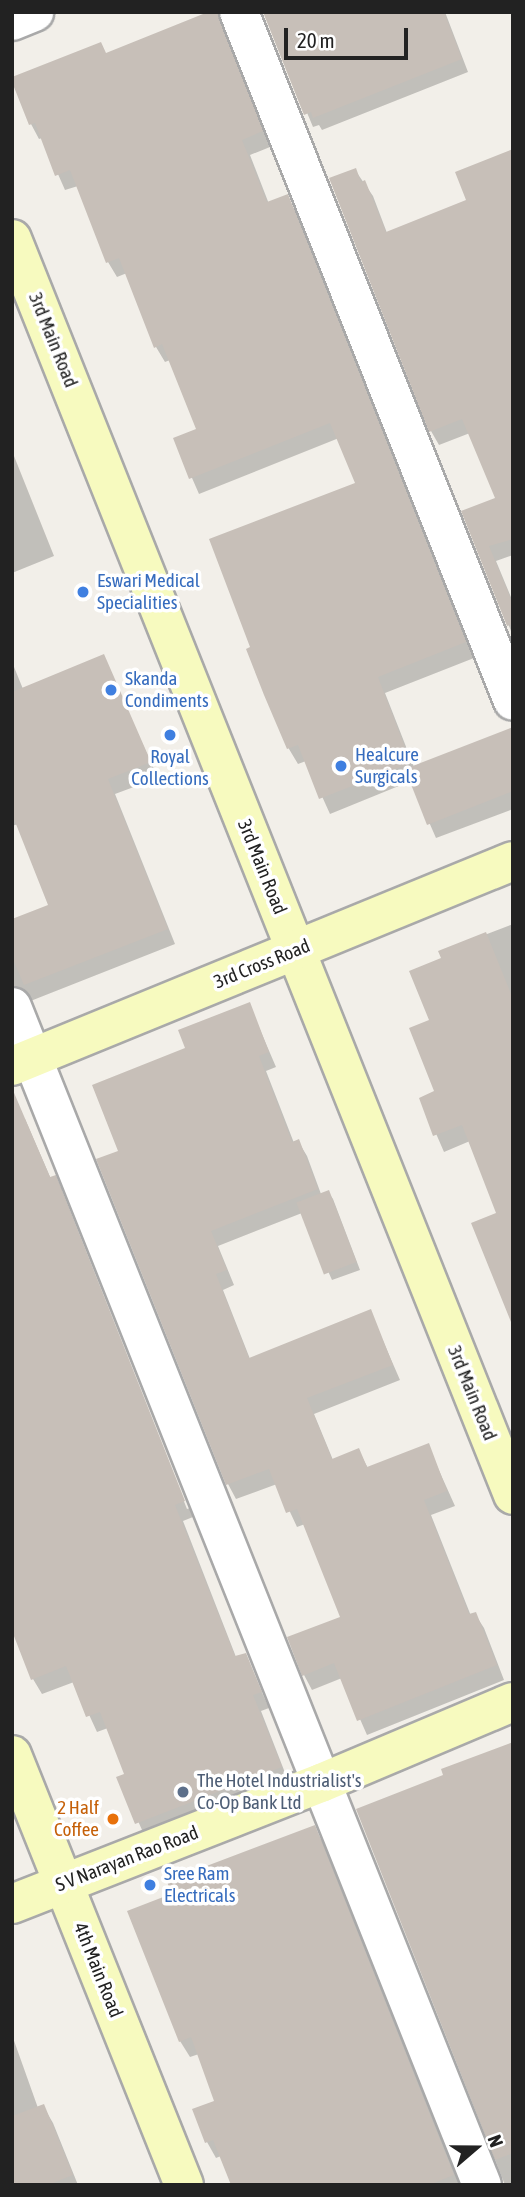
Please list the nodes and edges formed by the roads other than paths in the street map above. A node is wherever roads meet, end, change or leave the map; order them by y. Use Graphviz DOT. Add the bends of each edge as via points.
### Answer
graph roads {
  1 [pos="34,12"];
  2 [pos="239,12"];
  3 [pos="12,21"];
  4 [pos="12,239"];
  5 [pos="513,701"];
  6 [pos="513,861"];
  7 [pos="296,950"];
  8 [pos="12,1007"];
  9 [pos="22,1062"];
  10 [pos="513,1495"];
  11 [pos="513,1702"];
  12 [pos="12,1755"];
  13 [pos="321,1783"];
  14 [pos="64,1884"];
  15 [pos="12,1904"];
  16 [pos="184,2185"];
  17 [pos="482,2185"];
  1 -- 3 [label="street"];
  2 -- 5 [label="street"];
  4 -- 7 [label="street, 3rd Main Road"];
  6 -- 7 [label="street, 3rd Cross Road"];
  7 -- 9 [label="street, 3rd Cross Road"];
  7 -- 10 [label="street, 3rd Main Road"];
  8 -- 9 [label="street"];
  9 -- 13 [label="street"];
  11 -- 13 [label="street, S V Narayan Rao Road"];
  12 -- 14 [label="street, 4th Main Road"];
  13 -- 14 [label="street, S V Narayan Rao Road"];
  13 -- 17 [label="street"];
  14 -- 15 [label="street, S V Narayan Rao Road"];
  14 -- 16 [label="street, 4th Main Road"];
}
